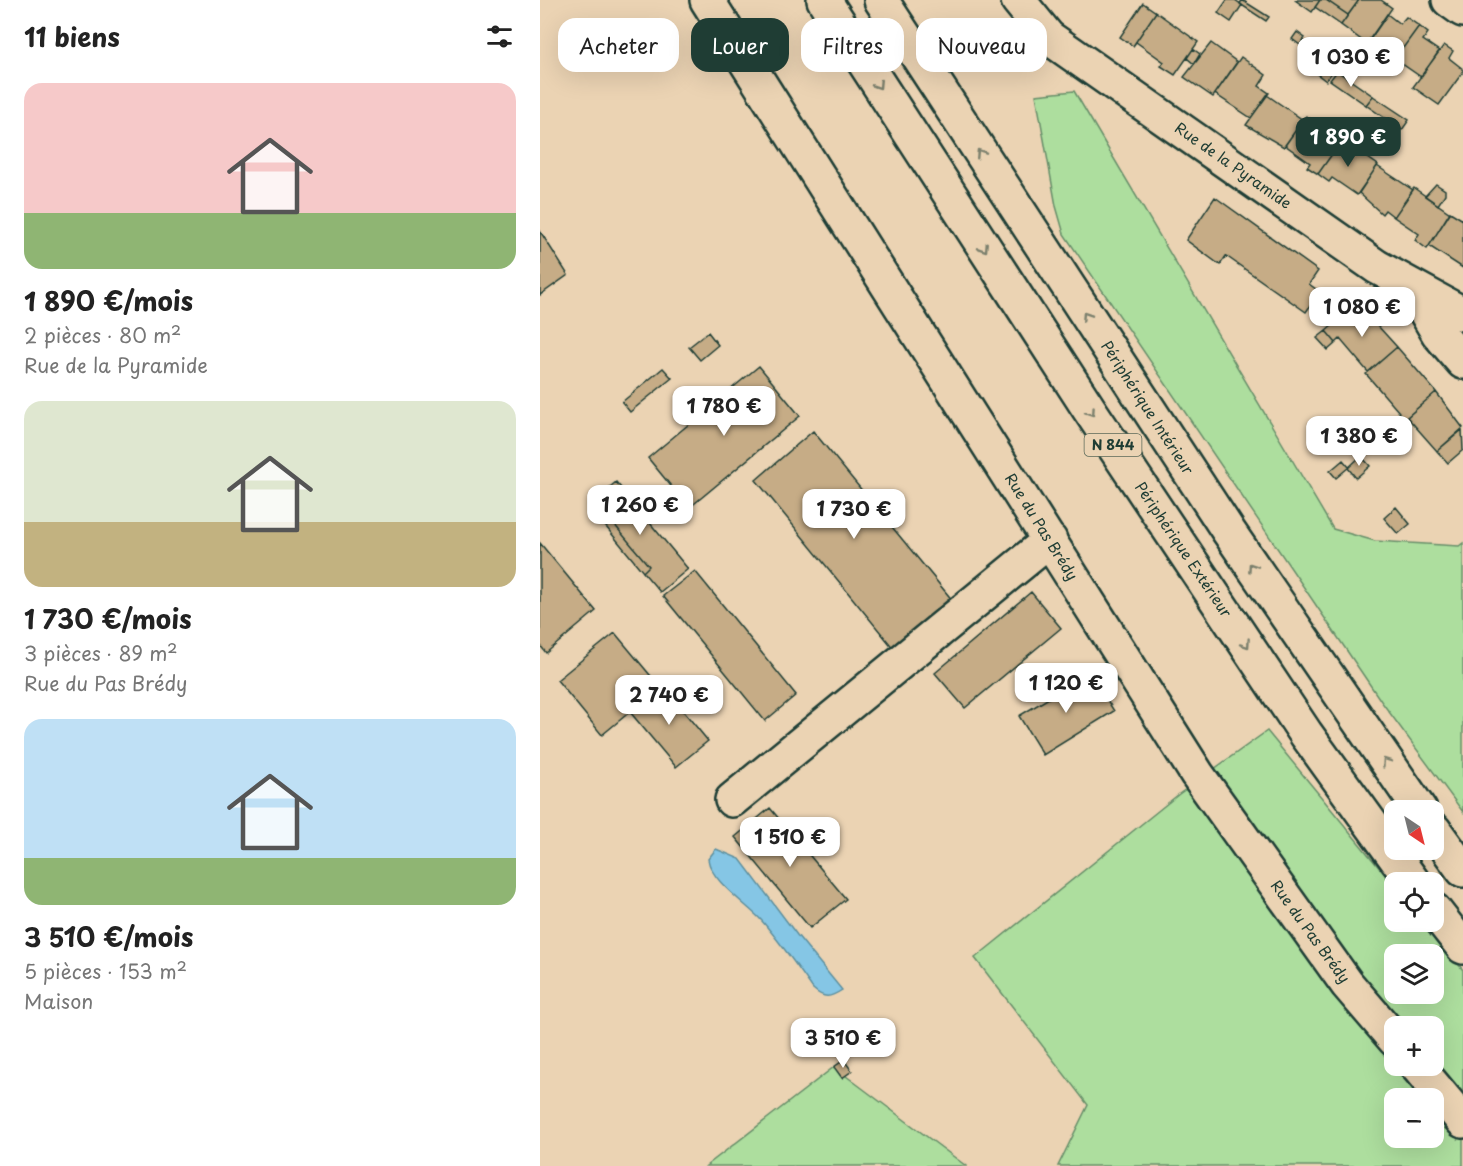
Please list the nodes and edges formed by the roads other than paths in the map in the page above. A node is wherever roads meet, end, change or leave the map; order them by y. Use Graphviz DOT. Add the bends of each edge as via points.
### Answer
graph roads {
  1 [pos="707,0"];
  2 [pos="824,0"];
  3 [pos="881,0"];
  4 [pos="1018,0"];
  5 [pos="1449,0"];
  6 [pos="1463,10"];
  7 [pos="1410,285"];
  8 [pos="1463,314"];
  9 [pos="1463,362"];
  10 [pos="1050,540"];
  11 [pos="732,800"];
  12 [pos="1413,800"];
  13 [pos="1444,844"];
  14 [pos="1463,870"];
  15 [pos="1406,872"];
  16 [pos="1444,923"];
  17 [pos="1463,947"];
  18 [pos="1384,1027"];
  19 [pos="1425,1076"];
  20 [pos="1463,1121"];
  1 -- 10 [label="main road, Rue du Pas Brédy"];
  2 -- 15 [label="main road, Périphérique Extérieur / N 844, one-way" via="1293,715"];
  12 -- 3 [label="main road, Périphérique Intérieur / N 844, one-way" via="1216,512"];
  4 -- 7 [label="main road, Rue de la Pyramide" via="1048,37 1377,267"];
  5 -- 6 [label="main road"];
  7 -- 8 [label="main road, Rue de la Pyramide"];
  7 -- 9 [label="main road" via="1438,333"];
  10 -- 11 [label="main road"];
  10 -- 18 [label="main road, Rue du Pas Brédy" via="1197,774 1347,984"];
  13 -- 14 [label="main road"];
  16 -- 17 [label="main road"];
  19 -- 20 [label="main road"];
}
